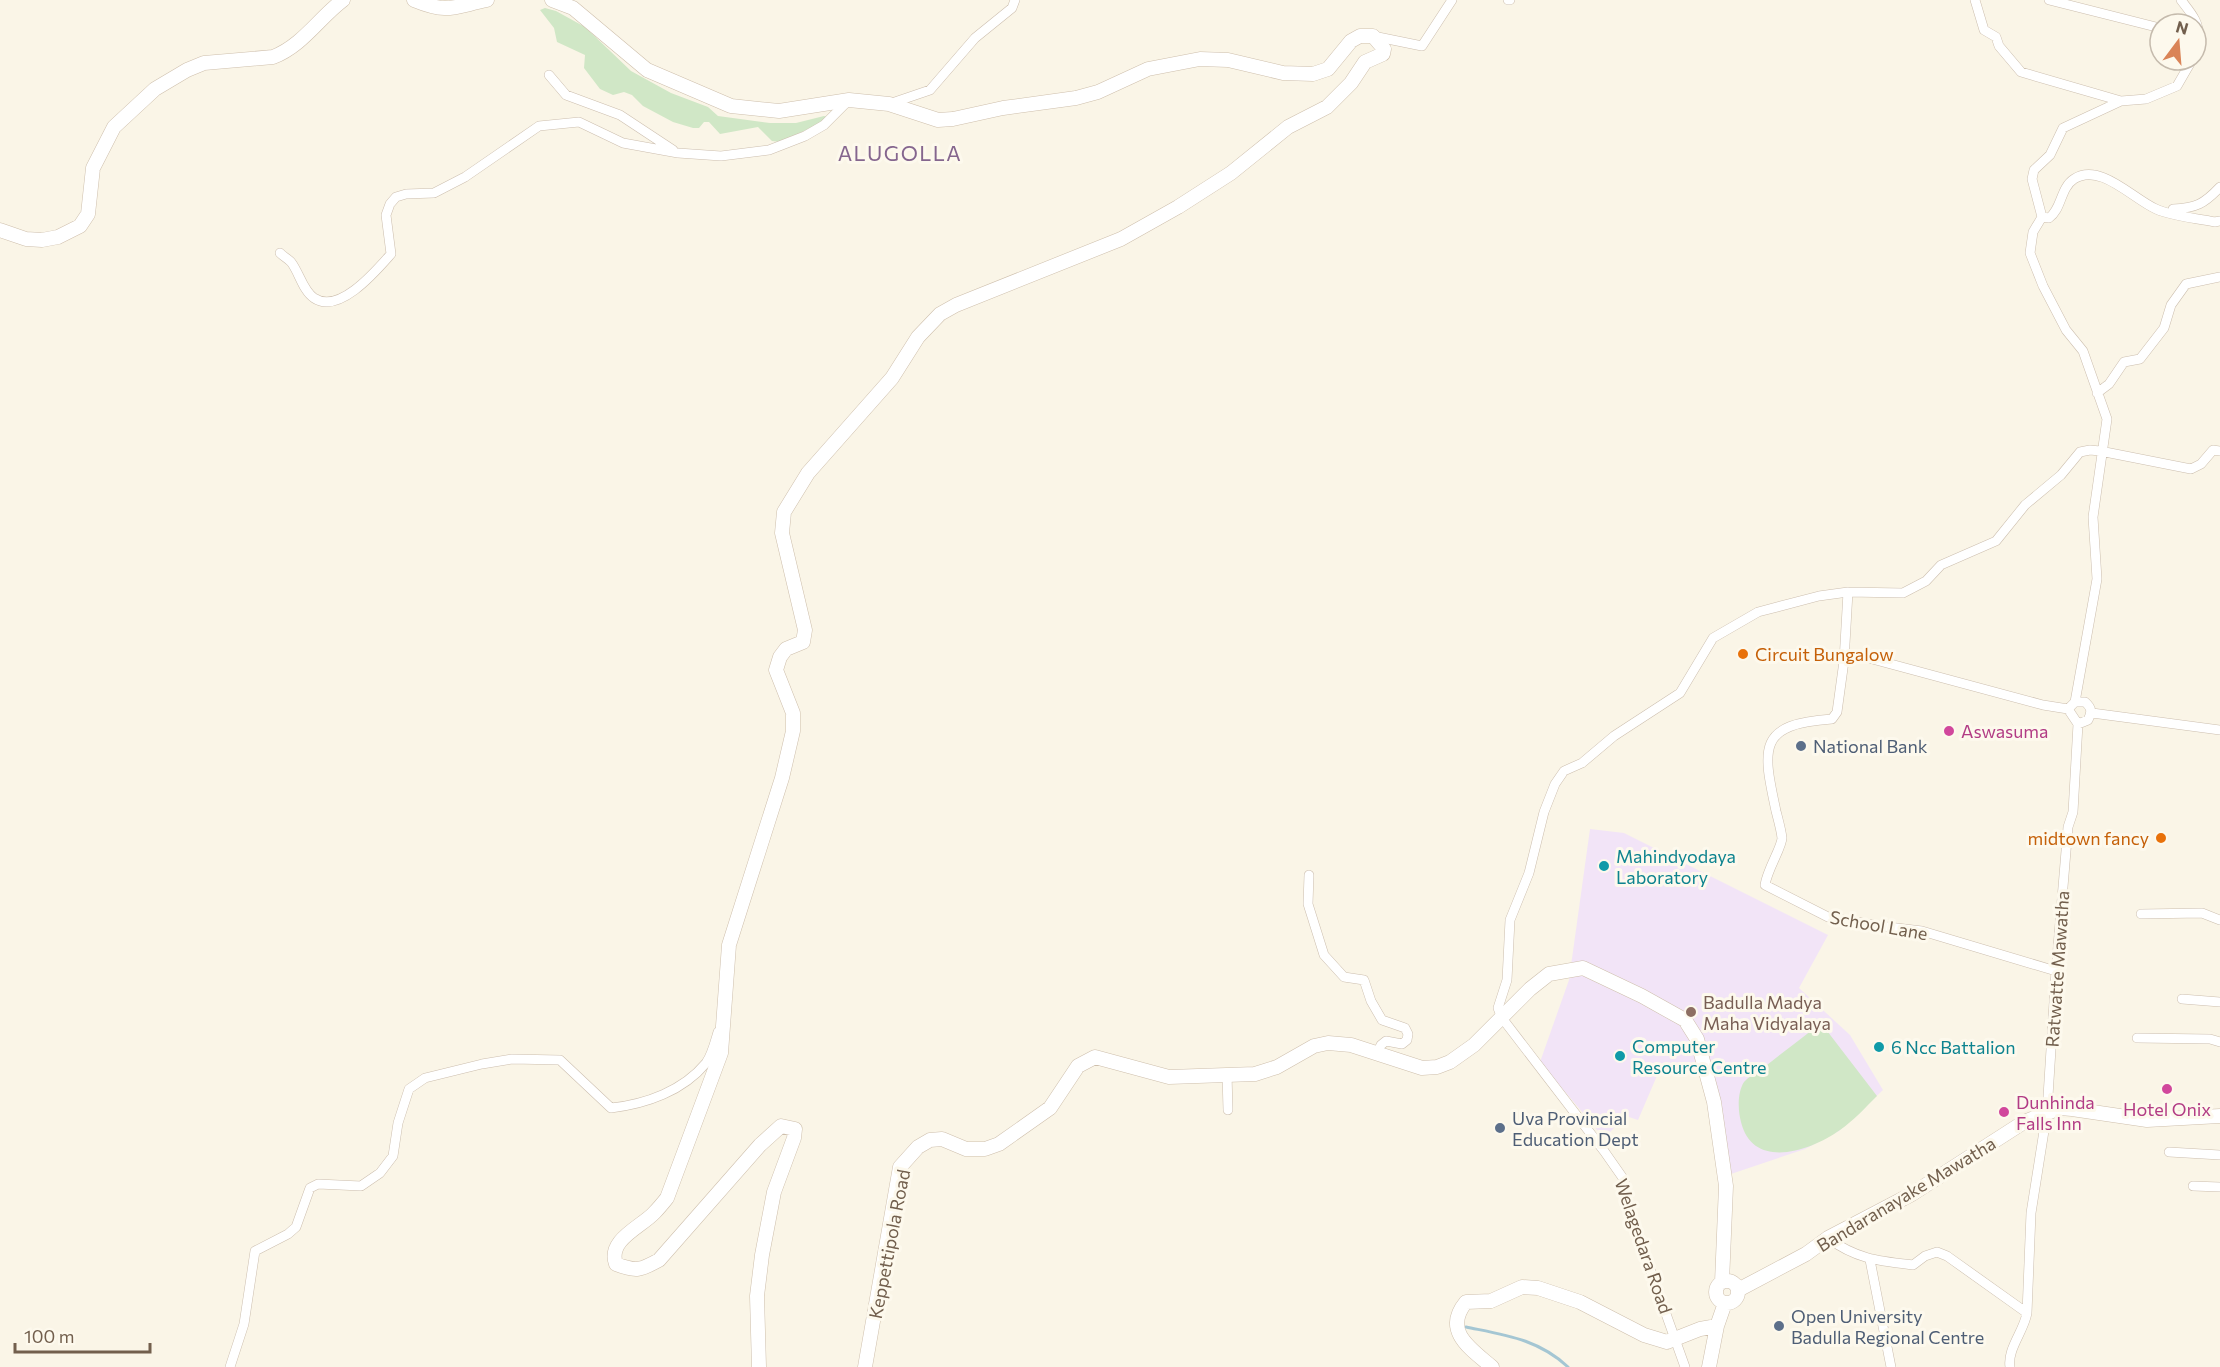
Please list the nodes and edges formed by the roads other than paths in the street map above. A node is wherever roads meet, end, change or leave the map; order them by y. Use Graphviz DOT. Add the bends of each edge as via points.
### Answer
graph roads {
  1 [pos="343,0"];
  2 [pos="414,0"];
  3 [pos="487,0"];
  4 [pos="552,0"];
  5 [pos="1015,0"];
  6 [pos="1452,0"];
  7 [pos="1976,0"];
  8 [pos="2049,0"];
  9 [pos="2181,0"];
  10 [pos="2190,12"];
  11 [pos="2148,25"];
  12 [pos="1374,36"];
  13 [pos="2185,72"];
  14 [pos="549,75"];
  15 [pos="849,100"];
  16 [pos="2121,101"];
  17 [pos="889,104"];
  18 [pos="678,153"];
  19 [pos="2220,187"];
  20 [pos="2157,210"];
  21 [pos="2042,216"];
  22 [pos="2220,221"];
  23 [pos="0,230"];
  24 [pos="280,253"];
  25 [pos="2220,277"];
  26 [pos="2097,393"];
  27 [pos="2220,451"];
  28 [pos="2104,452"];
  29 [pos="1848,592"];
  30 [pos="1844,661"];
  31 [pos="2073,702"];
  32 [pos="2092,713"];
  33 [pos="2078,724"];
  34 [pos="2220,730"];
  35 [pos="1309,875"];
  36 [pos="2141,914"];
  37 [pos="2220,920"];
  38 [pos="2056,970"];
  39 [pos="2182,999"];
  40 [pos="2220,1002"];
  41 [pos="725,1016"];
  42 [pos="1502,1018"];
  43 [pos="2137,1038"];
  44 [pos="2220,1042"];
  45 [pos="1377,1053"];
  46 [pos="1227,1074"];
  47 [pos="1228,1110"];
  48 [pos="2047,1112"];
  49 [pos="2220,1116"];
  50 [pos="2169,1152"];
  51 [pos="2220,1155"];
  52 [pos="2193,1186"];
  53 [pos="2220,1187"];
  54 [pos="1828,1238"];
  55 [pos="1870,1260"];
  56 [pos="1722,1282"];
  57 [pos="1738,1290"];
  58 [pos="1725,1303"];
  59 [pos="2028,1313"];
  60 [pos="1717,1326"];
  61 [pos="1677,1340"];
  62 [pos="231,1367"];
  63 [pos="759,1367"];
  64 [pos="865,1367"];
  65 [pos="1492,1367"];
  66 [pos="1685,1367"];
  67 [pos="1709,1367"];
  68 [pos="1891,1367"];
  69 [pos="2010,1367"];
  1 -- 23 [label="main road" via="283,53 204,63 155,88 114,127 93,168 88,214 80,226 42,240"];
  2 -- 3 [label="main road" via="435,9"];
  4 -- 15 [label="main road" via="573,8 647,70 731,106 779,111"];
  5 -- 17 [label="street" via="1012,8 975,38 930,90"];
  6 -- 12 [label="street" via="1422,46"];
  7 -- 16 [label="street" via="1984,30 1996,38 2021,72"];
  8 -- 11 [label="street"];
  9 -- 10 [label="street"];
  12 -- 17 [label="main road" via="1351,41 1328,69 1312,74 1200,59 1148,69 1076,99 953,119 938,120"];
  12 -- 41 [label="main road" via="1384,49 1383,54 1365,62 1327,107 1288,128 1231,173 1120,240 956,304 940,314 918,336 892,378 808,473 784,512 782,533 805,630 803,642 786,649 776,670 793,713 793,731 729,945"];
  13 -- 16 [label="street" via="2176,86 2146,99"];
  14 -- 18 [label="street" via="566,95 620,115"];
  15 -- 17 [label="main road"];
  15 -- 18 [label="street" via="824,125 769,150 721,156"];
  16 -- 21 [label="street" via="2063,128 2050,155 2034,170 2032,179"];
  18 -- 24 [label="street" via="623,143 579,122 539,126 465,177 434,193 396,197 386,215 391,254 369,278 341,298 327,302 313,297 291,262"];
  19 -- 20 [label="street" via="2192,208"];
  20 -- 21 [label="street" via="2100,175 2085,174 2072,180 2055,214 2049,218"];
  20 -- 22 [label="street"];
  21 -- 26 [label="street" via="2033,232 2030,253 2066,330 2083,351"];
  25 -- 26 [label="street" via="2186,284 2171,305 2164,328 2140,359 2124,362 2109,384"];
  26 -- 28 [label="street" via="2107,419"];
  27 -- 28 [label="street" via="2213,450 2191,469"];
  28 -- 29 [label="street" via="2080,452 2061,475 2025,505 1996,541 1941,565 1926,581 1903,593"];
  28 -- 31 [label="street" via="2093,517 2097,579"];
  29 -- 30 [label="street, School Lane"];
  29 -- 42 [label="street" via="1758,612 1713,638 1680,693 1614,735 1582,763 1564,771 1544,812 1529,873 1510,920 1507,980 1498,1008"];
  30 -- 31 [label="street" via="1861,656 2043,705"];
  30 -- 38 [label="street, School Lane" via="1837,712 1832,719 1789,726 1771,741 1768,776 1782,840 1766,873 1765,885 1828,917 1922,931"];
  31 -- 32 [label="street" via="2085,702"];
  31 -- 33 [label="street"];
  32 -- 33 [label="street" via="2088,720"];
  32 -- 34 [label="street"];
  33 -- 38 [label="street, Ratwatte Mawatha"];
  35 -- 45 [label="street" via="1308,904 1324,955 1344,977 1364,980 1382,1020 1405,1028 1408,1034 1402,1044 1386,1041"];
  36 -- 37 [label="street" via="2202,913"];
  38 -- 48 [label="street, Ratwatte Mawatha"];
  39 -- 40 [label="street"];
  41 -- 62 [label="street" via="708,1062 684,1083 637,1105 611,1108 560,1060 512,1059 482,1064 425,1078 409,1089 393,1156 380,1173 361,1186 318,1184 310,1188 296,1227 255,1251 244,1324"];
  41 -- 63 [label="main road" via="721,1053 667,1198 654,1214 624,1237 614,1257 616,1264 632,1270 659,1260 760,1145 781,1126 795,1129 774,1192 762,1255 757,1296"];
  42 -- 45 [label="main road, Keppettipola Road" via="1474,1045 1437,1066 1422,1068"];
  42 -- 56 [label="main road, Keppettipola Road" via="1549,975 1583,968 1685,1020 1697,1039 1704,1062 1719,1134 1726,1186"];
  42 -- 61 [label="street, Welagedara Road" via="1625,1181 1626,1202"];
  43 -- 44 [label="street"];
  45 -- 46 [label="main road, Keppettipola Road" via="1328,1043 1255,1074"];
  46 -- 47 [label="street"];
  46 -- 64 [label="main road, Keppettipola Road" via="1169,1077 1095,1057 1078,1066 1050,1108 999,1144 966,1149 942,1139 918,1147 900,1167"];
  48 -- 49 [label="main road, Bandaranayake Mawatha" via="2060,1108 2147,1120"];
  48 -- 54 [label="main road, Bandaranayake Mawatha" via="2024,1122 1912,1194"];
  48 -- 59 [label="street, Ratwatte Mawatha" via="2031,1213"];
  50 -- 51 [label="street"];
  52 -- 53 [label="street"];
  54 -- 55 [label="street" via="1844,1250"];
  54 -- 57 [label="main road, Bandaranayake Mawatha"];
  55 -- 59 [label="street" via="1912,1265 1938,1252"];
  55 -- 68 [label="street"];
  56 -- 57 [label="main road" via="1730,1282"];
  56 -- 58 [label="main road" via="1716,1292"];
  57 -- 58 [label="main road" via="1735,1300"];
  58 -- 60 [label="main road"];
  59 -- 69 [label="street, Ratwatte Mawatha" via="2008,1359"];
  60 -- 61 [label="main road"];
  60 -- 67 [label="main road"];
  61 -- 65 [label="main road" via="1667,1342 1644,1335 1580,1302 1538,1288 1522,1287 1491,1301 1466,1302 1458,1312 1457,1329 1463,1341"];
  61 -- 66 [label="street, Welagedara Road"];
}
